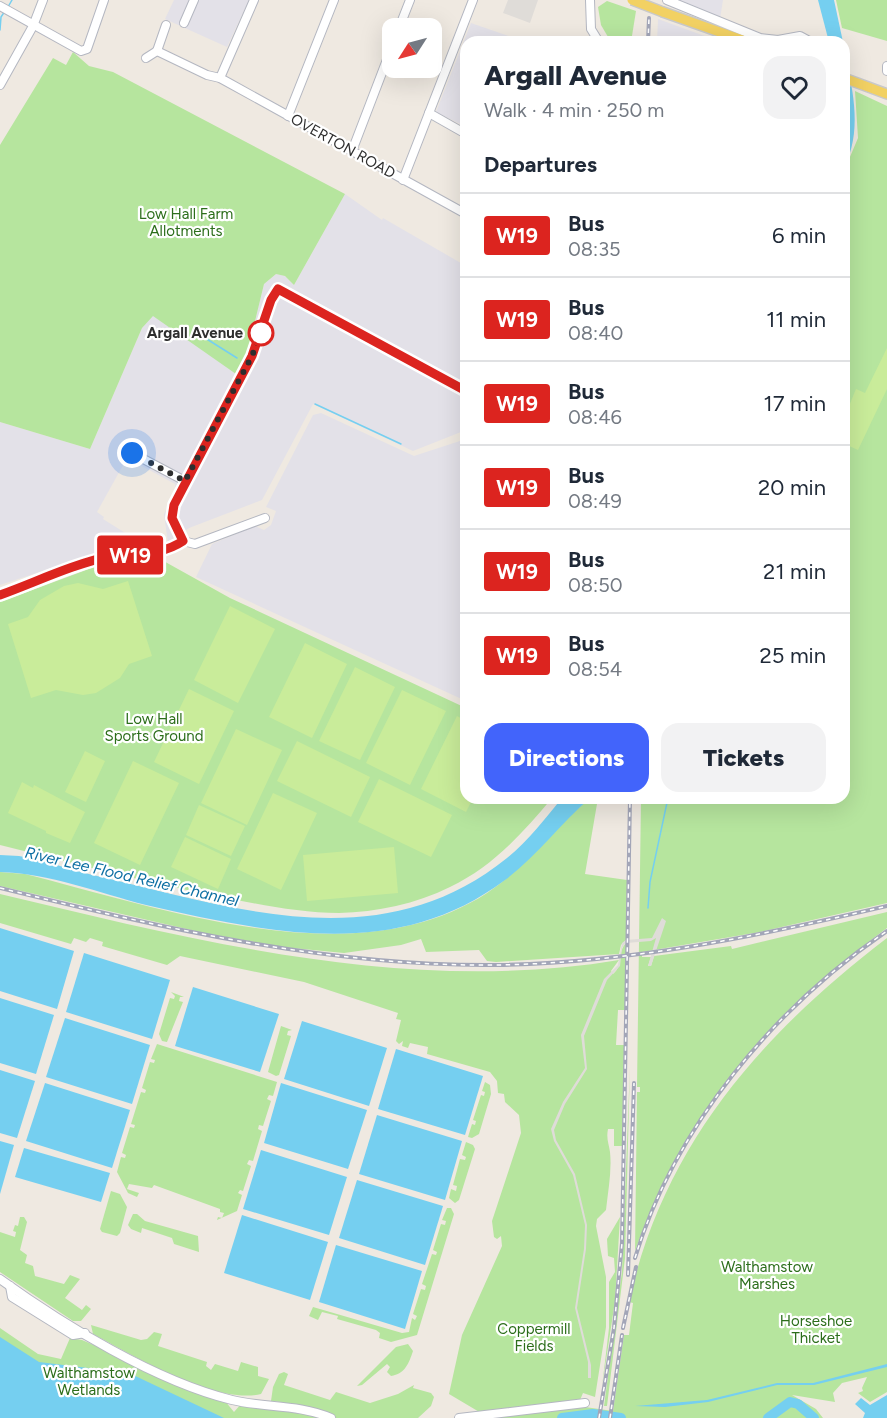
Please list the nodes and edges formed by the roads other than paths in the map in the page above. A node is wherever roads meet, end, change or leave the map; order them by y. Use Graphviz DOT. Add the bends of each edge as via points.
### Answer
graph roads {
  1 [pos="43,0"];
  2 [pos="104,0"];
  3 [pos="194,0"];
  4 [pos="254,0"];
  5 [pos="334,0"];
  6 [pos="410,0"];
  7 [pos="474,0"];
  8 [pos="590,0"];
  9 [pos="632,0"];
  10 [pos="667,0"];
  11 [pos="1,7"];
  12 [pos="403,18"];
  13 [pos="184,22"];
  14 [pos="166,25"];
  15 [pos="33,26"];
  16 [pos="595,36"];
  17 [pos="731,36"];
  18 [pos="755,36"];
  19 [pos="158,51"];
  20 [pos="146,58"];
  21 [pos="887,66"];
  22 [pos="887,71"];
  23 [pos="382,73"];
  24 [pos="220,78"];
  25 [pos="850,80"];
  26 [pos="0,85"];
  27 [pos="887,94"];
  28 [pos="429,113"];
  29 [pos="288,116"];
  30 [pos="460,131"];
  31 [pos="352,151"];
  32 [pos="404,180"];
  33 [pos="460,211"];
  34 [pos="460,387"];
  35 [pos="132,453"];
  36 [pos="185,481"];
  37 [pos="265,518"];
  38 [pos="183,541"];
  39 [pos="0,596"];
  40 [pos="0,1279"];
  41 [pos="585,1403"];
  42 [pos="331,1418"];
  43 [pos="459,1418"];
  1 -- 15 [label="street"];
  2 -- 15 [label="street" via="87,49 76,50"];
  3 -- 13 [label="street"];
  4 -- 24 [label="street"];
  5 -- 29 [label="street"];
  6 -- 12 [label="street"];
  7 -- 28 [label="street"];
  8 -- 16 [label="street" via="591,29"];
  9 -- 17 [label="main road, bridge"];
  10 -- 18 [label="street"];
  11 -- 15 [label="street"];
  14 -- 19 [label="street"];
  15 -- 26 [label="street"];
  19 -- 20 [label="street"];
  19 -- 24 [label="street, OVERTON ROAD"];
  21 -- 22 [label="street"];
  23 -- 31 [label="street"];
  24 -- 29 [label="street, OVERTON ROAD"];
  25 -- 27 [label="main road"];
  28 -- 30 [label="street"];
  28 -- 32 [label="street"];
  29 -- 31 [label="street, OVERTON ROAD"];
  31 -- 32 [label="street, OVERTON ROAD"];
  32 -- 33 [label="street, OVERTON ROAD"];
  34 -- 36 [label="street" via="278,289 252,356"];
  35 -- 36 [label="street"];
  36 -- 38 [label="street" via="172,513"];
  37 -- 38 [label="street" via="198,543"];
  38 -- 39 [label="street" via="151,554 103,558"];
  40 -- 42 [label="street" via="10,1286 12,1297 73,1335 85,1333 173,1380 233,1400 300,1408"];
  41 -- 43 [label="street"];
}
